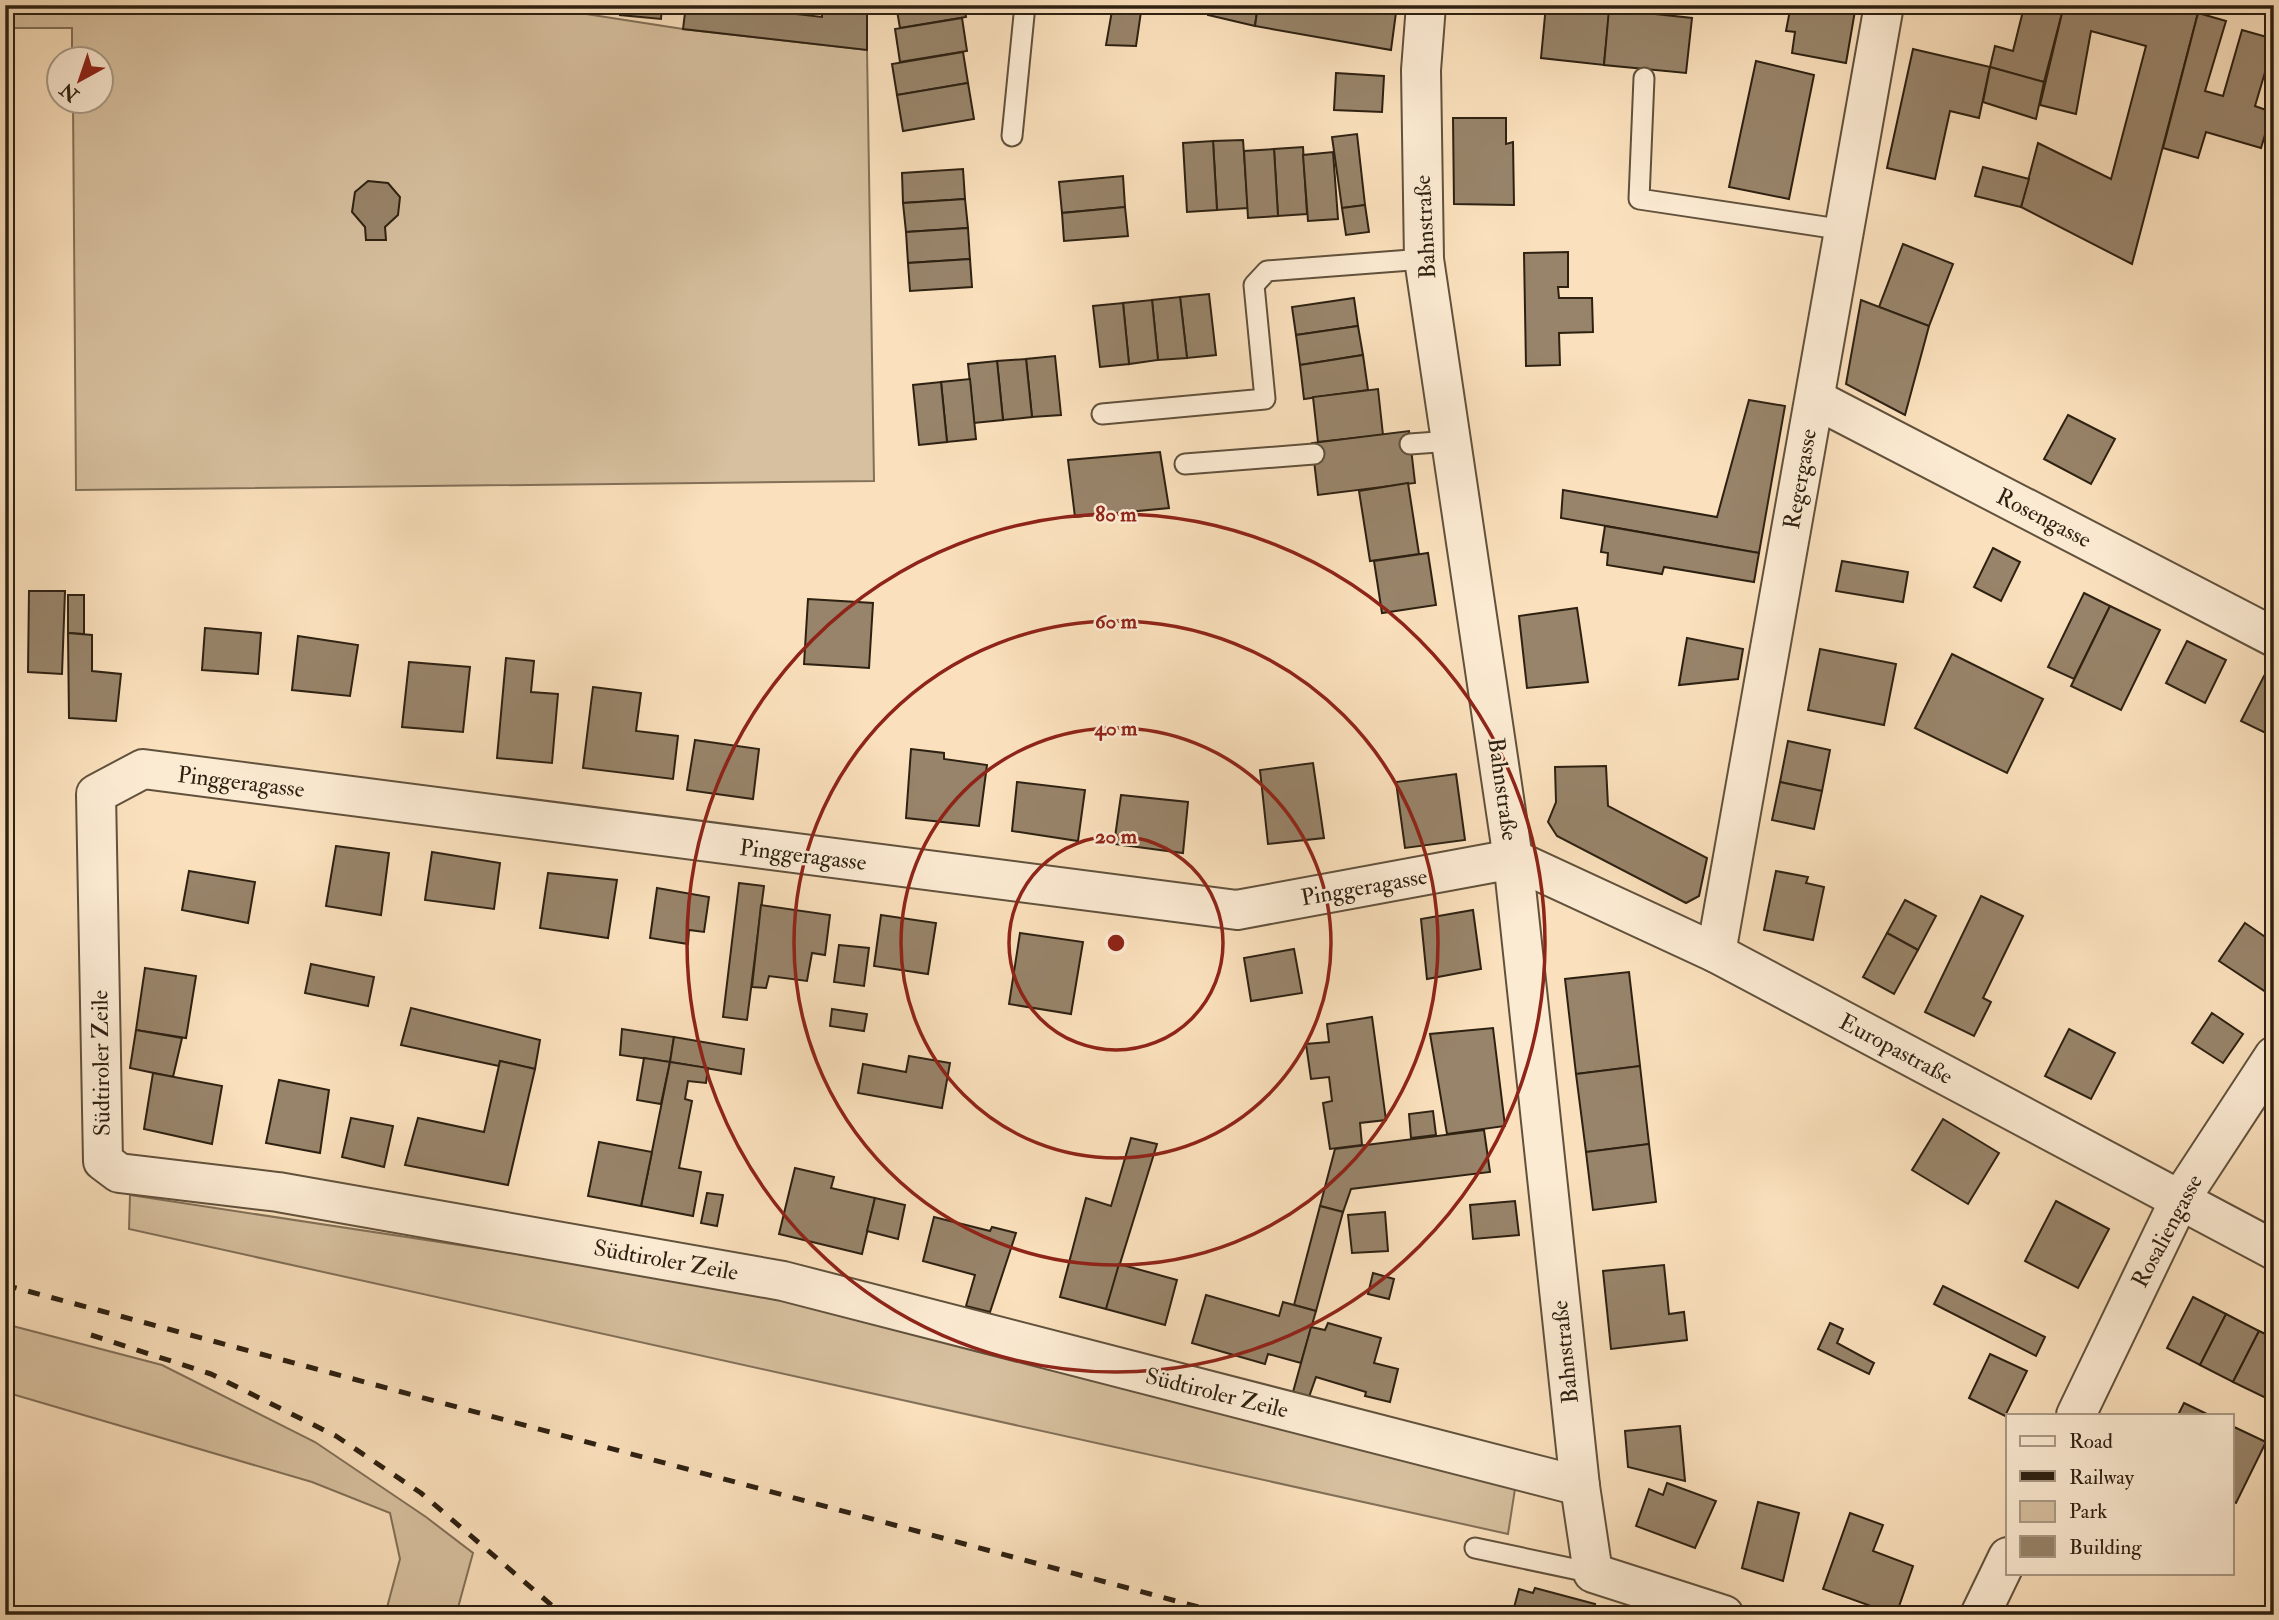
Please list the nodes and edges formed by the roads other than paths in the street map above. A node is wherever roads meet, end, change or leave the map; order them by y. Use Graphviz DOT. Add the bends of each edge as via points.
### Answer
graph roads {
  1 [pos="1025,5"];
  2 [pos="1426,5"];
  3 [pos="1884,5"];
  4 [pos="1644,78"];
  5 [pos="1012,136"];
  6 [pos="1844,230"];
  7 [pos="1424,259"];
  8 [pos="1815,398"];
  9 [pos="1102,414"];
  10 [pos="1451,440"];
  11 [pos="1410,444"];
  12 [pos="1314,454"];
  13 [pos="1185,464"];
  14 [pos="2274,636"];
  15 [pos="96,794"];
  16 [pos="1513,859"];
  17 [pos="1717,953"];
  18 [pos="2274,1056"];
  19 [pos="2179,1200"];
  20 [pos="2274,1250"];
  21 [pos="2076,1414"];
  22 [pos="1580,1486"];
  23 [pos="1475,1548"];
  24 [pos="2006,1561"];
  25 [pos="1593,1573"];
  26 [pos="1724,1615"];
  27 [pos="1980,1615"];
  1 -- 5 [label="lane"];
  2 -- 7 [label="street, Bahnstraße" via="1421,70"];
  3 -- 6 [label="street, Regergasse"];
  4 -- 6 [label="lane" via="1639,199"];
  6 -- 8 [label="street, Regergasse"];
  7 -- 9 [label="lane" via="1267,271 1254,285 1265,399"];
  7 -- 10 [label="street, Bahnstraße"];
  8 -- 14 [label="street, Rosengasse"];
  8 -- 17 [label="street, Regergasse"];
  10 -- 11 [label="lane"];
  10 -- 16 [label="street, Bahnstraße"];
  12 -- 13 [label="lane"];
  15 -- 16 [label="street, Pinggeragasse" via="143,769 1237,910"];
  15 -- 22 [label="street, Südtiroler Zeile" via="103,1161 119,1173 278,1192 783,1281"];
  16 -- 17 [label="street, Europastraße"];
  16 -- 22 [label="street, Bahnstraße"];
  17 -- 19 [label="street, Europastraße"];
  18 -- 19 [label="street, Rosaliengasse"];
  19 -- 20 [label="street, Europastraße"];
  19 -- 21 [label="street, Rosaliengasse"];
  22 -- 25 [label="street, Bahnstraße"];
  23 -- 25 [label="lane"];
  24 -- 27 [label="street"];
  25 -- 26 [label="street"];
}
